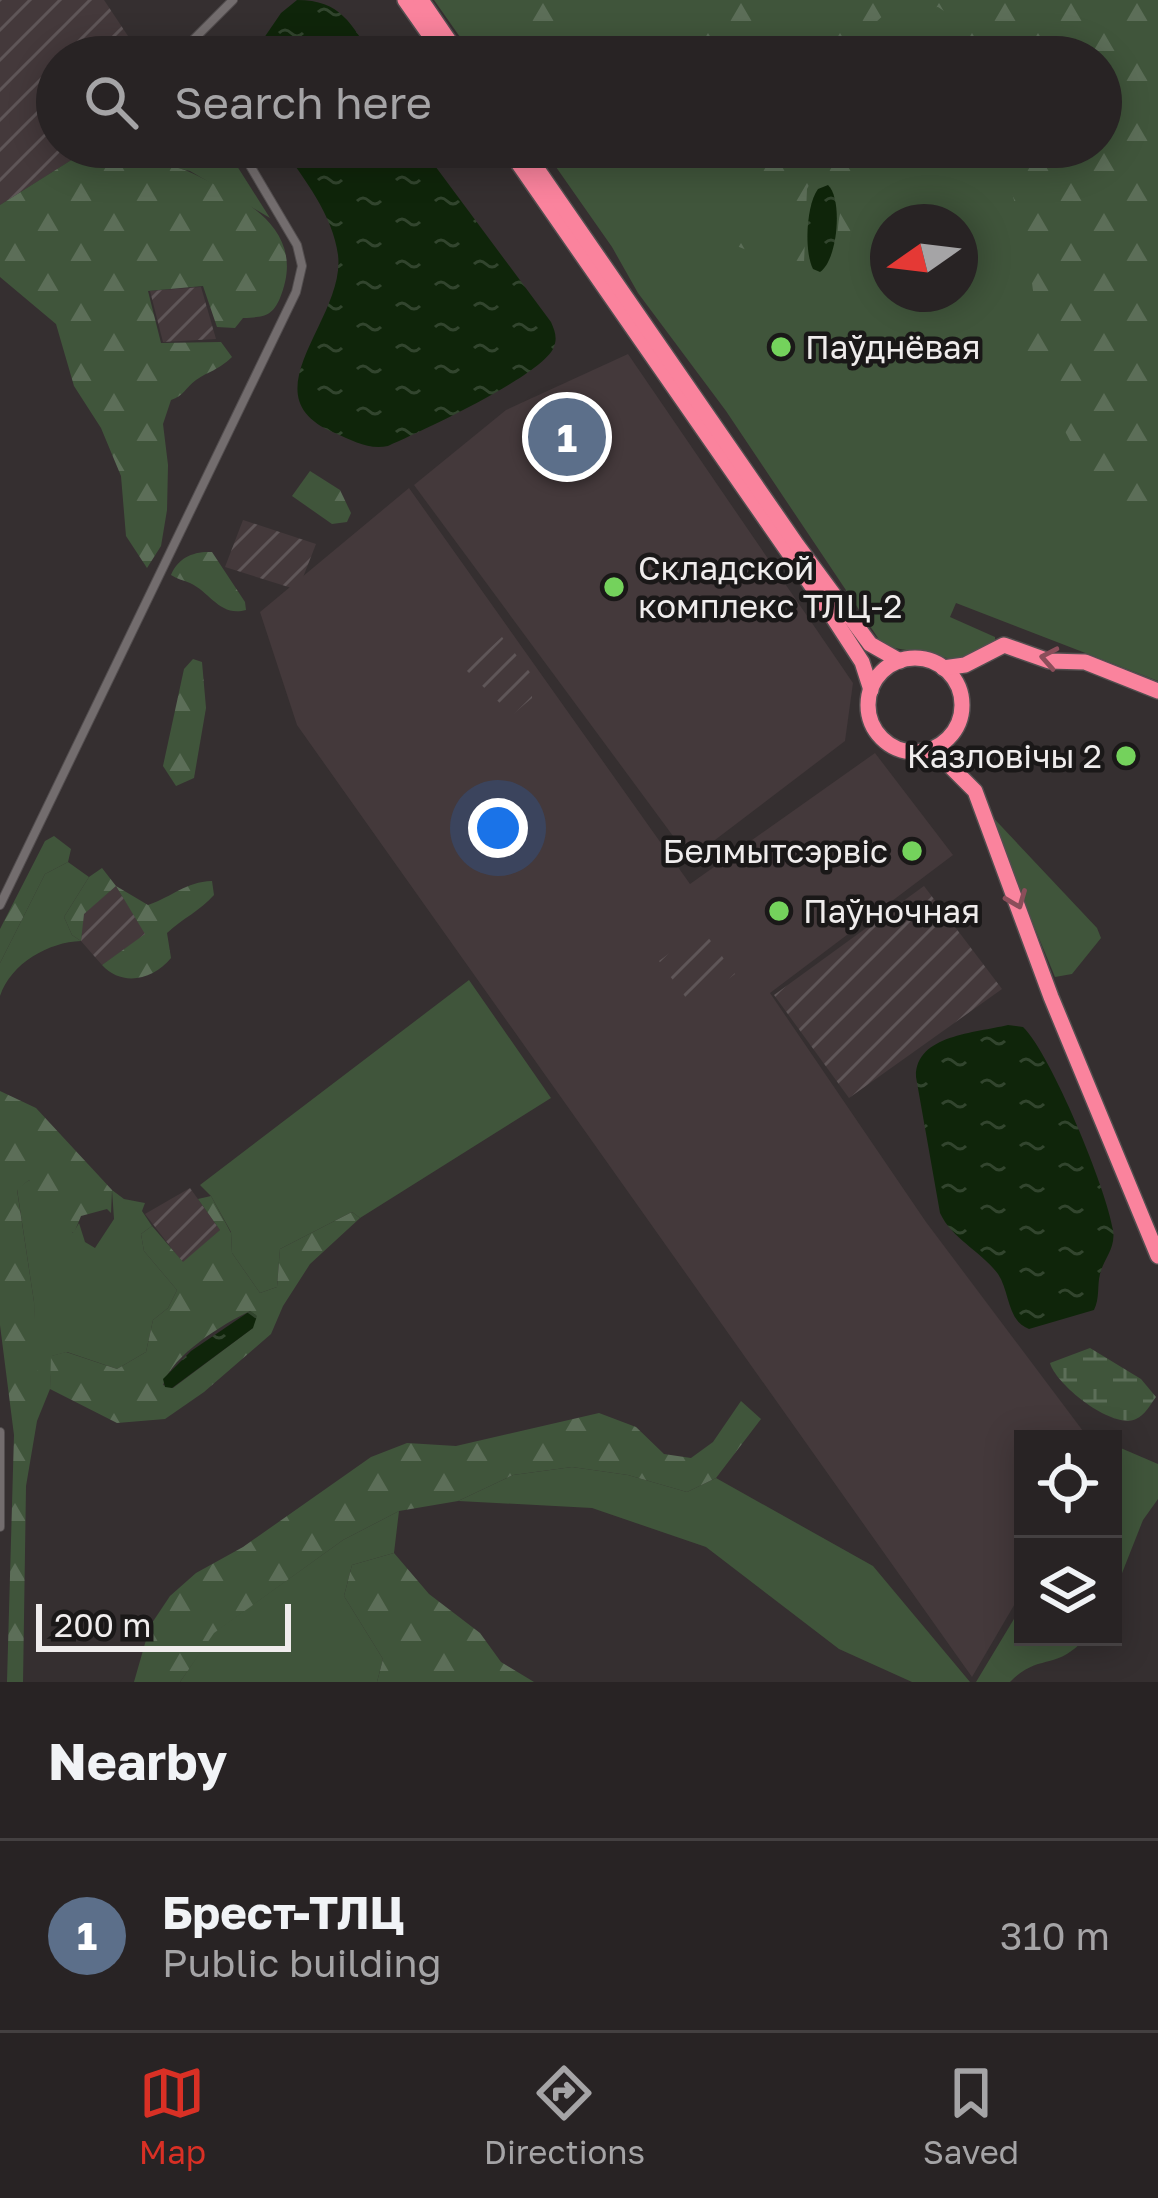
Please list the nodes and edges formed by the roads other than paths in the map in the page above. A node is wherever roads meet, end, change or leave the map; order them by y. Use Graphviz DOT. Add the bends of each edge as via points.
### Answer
graph roads {
  1 [pos="233,0"];
  2 [pos="405,0"];
  3 [pos="421,0"];
  4 [pos="197,36"];
  5 [pos="430,36"];
  6 [pos="446,36"];
  7 [pos="251,168"];
  8 [pos="522,168"];
  9 [pos="537,168"];
  10 [pos="900,661"];
  11 [pos="943,668"];
  12 [pos="871,689"];
  13 [pos="1158,691"];
  14 [pos="933,749"];
  15 [pos="0,905"];
  16 [pos="1158,1256"];
  17 [pos="0,1432"];
  18 [pos="0,1527"];
  1 -- 4 [label="street"];
  2 -- 5 [label="highway"];
  3 -- 6 [label="highway"];
  7 -- 15 [label="street" via="297,245 296,292"];
  8 -- 12 [label="highway" via="825,605"];
  9 -- 10 [label="highway" via="797,545 871,644"];
  10 -- 11 [label="highway"];
  10 -- 12 [label="highway"];
  13 -- 11 [label="highway, one-way" via="1085,662 1049,661 1004,645"];
  11 -- 14 [label="highway" via="958,686 962,710 953,733"];
  12 -- 14 [label="highway" via="869,717 885,742 908,752"];
  14 -- 16 [label="highway, one-way" via="975,791"];
  17 -- 18 [label="street"];
}
